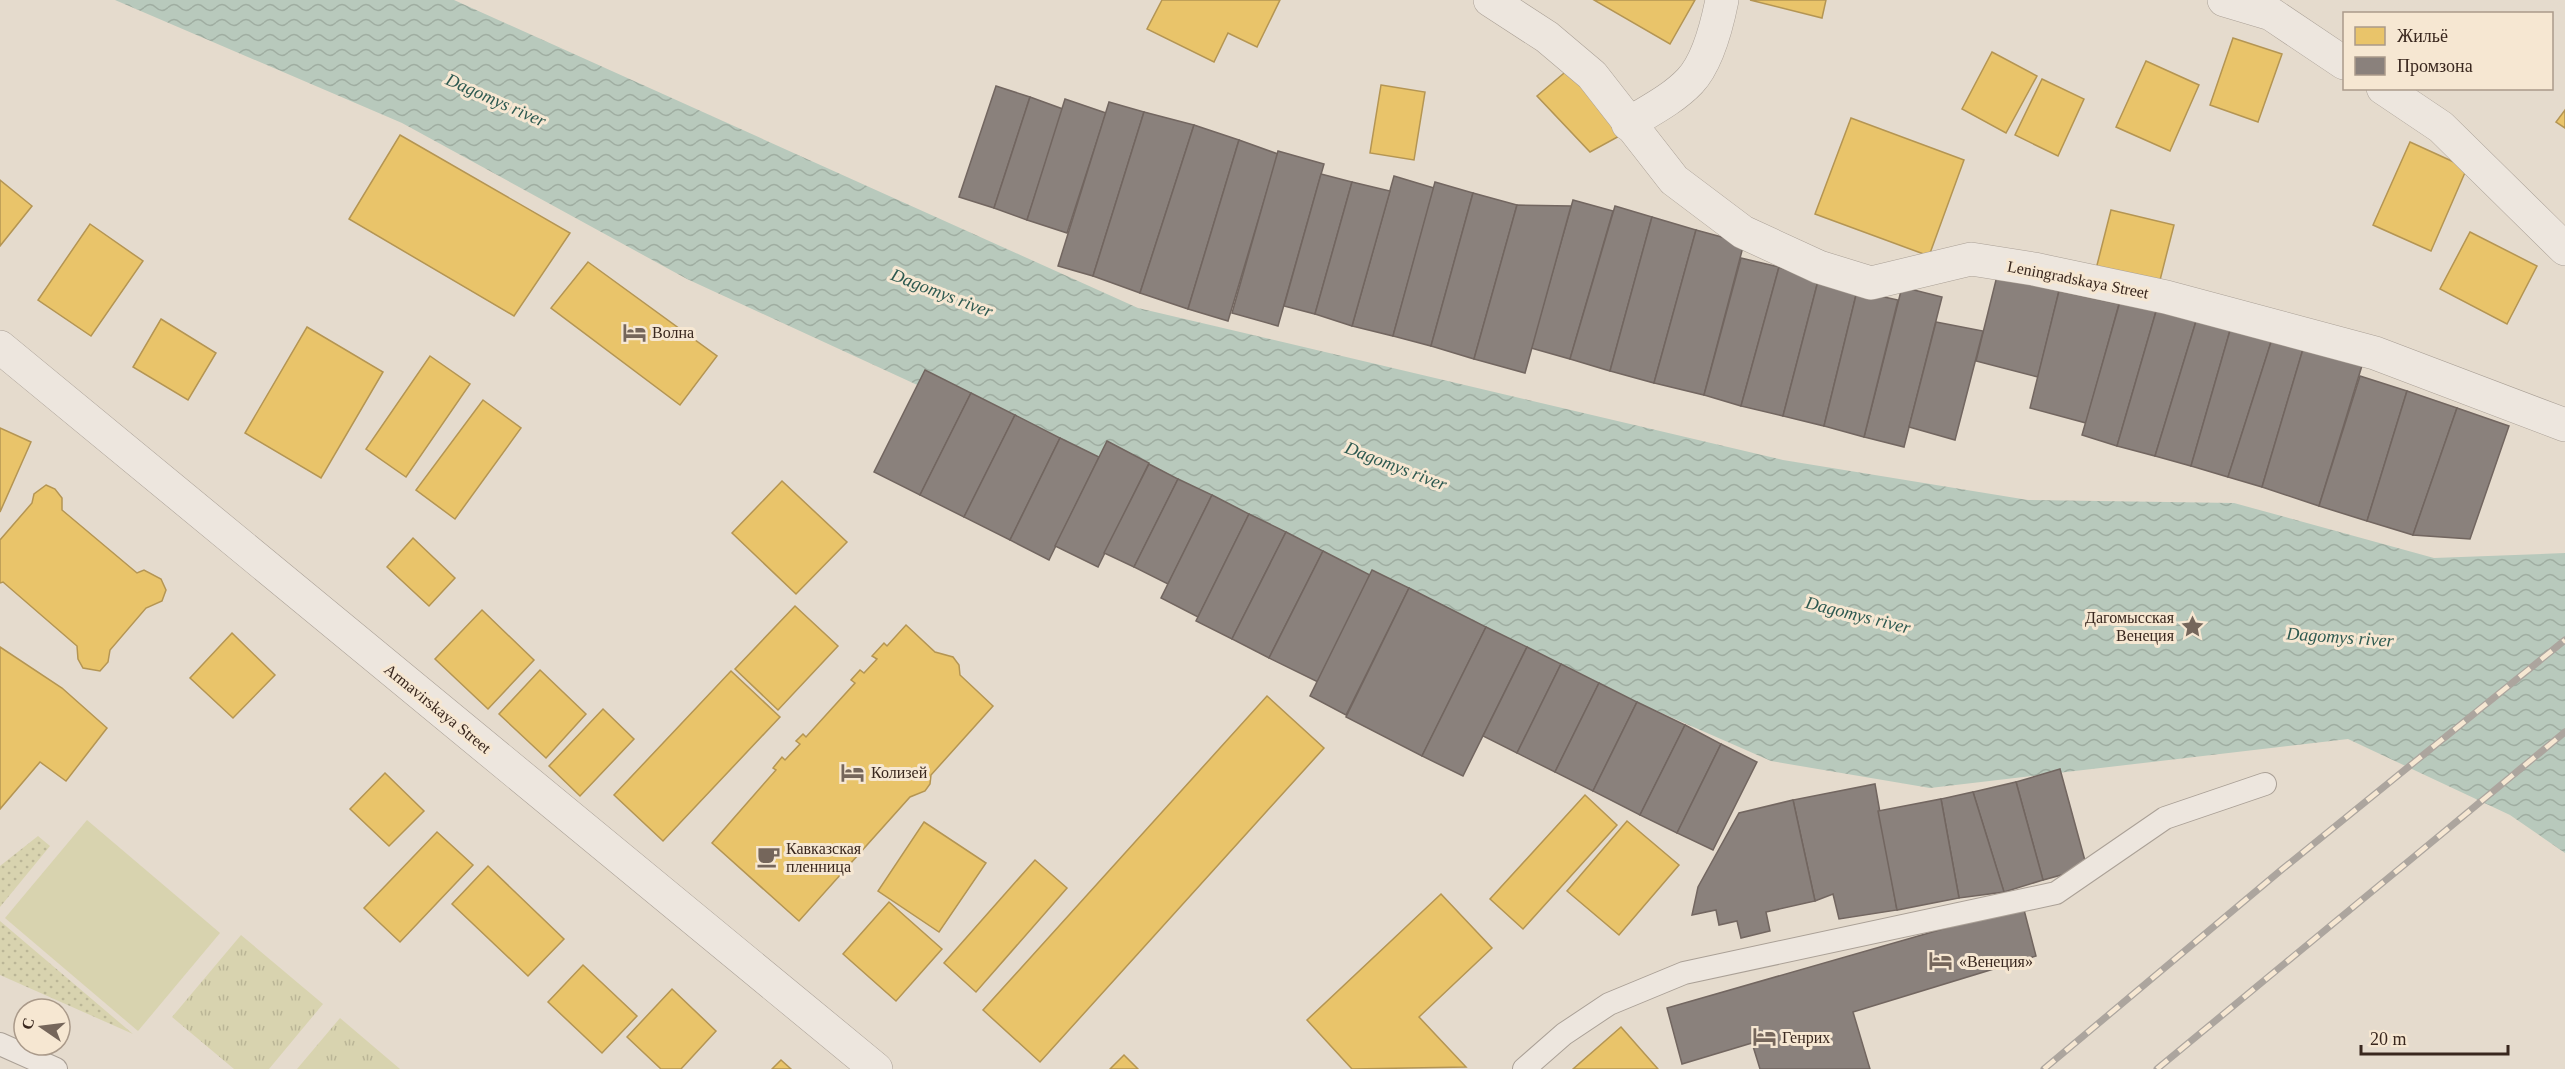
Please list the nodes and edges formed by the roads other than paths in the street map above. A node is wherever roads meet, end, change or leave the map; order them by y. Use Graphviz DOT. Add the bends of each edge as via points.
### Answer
graph roads {
  1 [pos="1490,0"];
  2 [pos="1722,0"];
  3 [pos="2224,0"];
  4 [pos="2343,62"];
  5 [pos="2386,90"];
  6 [pos="1628,124"];
  7 [pos="2565,249"];
  8 [pos="0,347"];
  9 [pos="2565,425"];
  10 [pos="2265,784"];
  11 [pos="0,1044"];
  12 [pos="56,1069"];
  13 [pos="876,1069"];
  14 [pos="1524,1069"];
  1 -- 6 [label="street, Leningradskaya Street" via="1547,37 1592,75"];
  2 -- 6 [label="street" via="1715,34 1691,80"];
  3 -- 4 [label="street" via="2271,14"];
  5 -- 7 [label="street" via="2441,127"];
  6 -- 9 [label="street, Leningradskaya Street" via="1674,180 1743,232 1819,267 1871,283 1971,260 2166,297 2375,353"];
  8 -- 13 [label="street, Armavirskaya Street"];
  10 -- 14 [label="lane" via="2165,818 2056,893 1684,973 1609,1005 1564,1034"];
  11 -- 12 [label="lane"];
}
